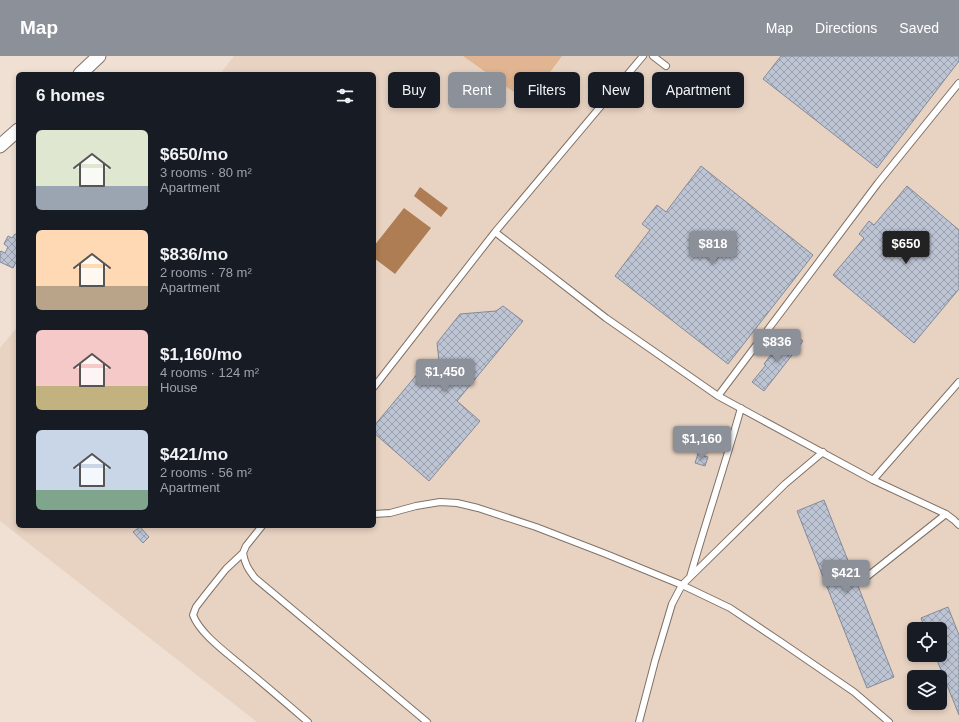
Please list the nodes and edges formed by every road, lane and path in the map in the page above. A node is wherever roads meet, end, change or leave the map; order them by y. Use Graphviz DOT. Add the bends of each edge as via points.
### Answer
graph roads {
  1 [pos="99,56"];
  2 [pos="643,56"];
  3 [pos="653,56"];
  4 [pos="666,66"];
  5 [pos="82,72"];
  6 [pos="959,82"];
  7 [pos="16,132"];
  8 [pos="0,146"];
  9 [pos="495,232"];
  10 [pos="959,382"];
  11 [pos="376,384"];
  12 [pos="718,396"];
  13 [pos="741,408"];
  14 [pos="823,452"];
  15 [pos="873,480"];
  16 [pos="376,514"];
  17 [pos="946,514"];
  18 [pos="959,525"];
  19 [pos="260,528"];
  20 [pos="243,553"];
  21 [pos="690,578"];
  22 [pos="864,579"];
  23 [pos="682,585"];
  24 [pos="308,722"];
  25 [pos="427,722"];
  26 [pos="639,722"];
  27 [pos="890,722"];
  1 -- 5 [label="street"];
  2 -- 9 [label="lane"];
  3 -- 4 [label="lane"];
  6 -- 12 [label="lane" via="878,183"];
  7 -- 8 [label="street"];
  9 -- 11 [label="lane"];
  9 -- 12 [label="lane" via="606,318"];
  10 -- 15 [label="lane"];
  12 -- 13 [label="lane"];
  13 -- 14 [label="lane"];
  13 -- 21 [label="lane"];
  14 -- 15 [label="lane"];
  14 -- 21 [label="lane" via="785,484"];
  15 -- 17 [label="lane"];
  16 -- 23 [label="lane" via="440,502 457,503 536,527"];
  17 -- 18 [label="lane"];
  17 -- 22 [label="lane"];
  19 -- 20 [label="lane"];
  20 -- 24 [label="lane" via="226,569 196,607 193,615 195,621 214,642"];
  20 -- 25 [label="lane" via="248,570 255,578"];
  21 -- 23 [label="lane"];
  23 -- 26 [label="lane" via="672,604"];
  23 -- 27 [label="lane" via="730,608 854,692"];
}
